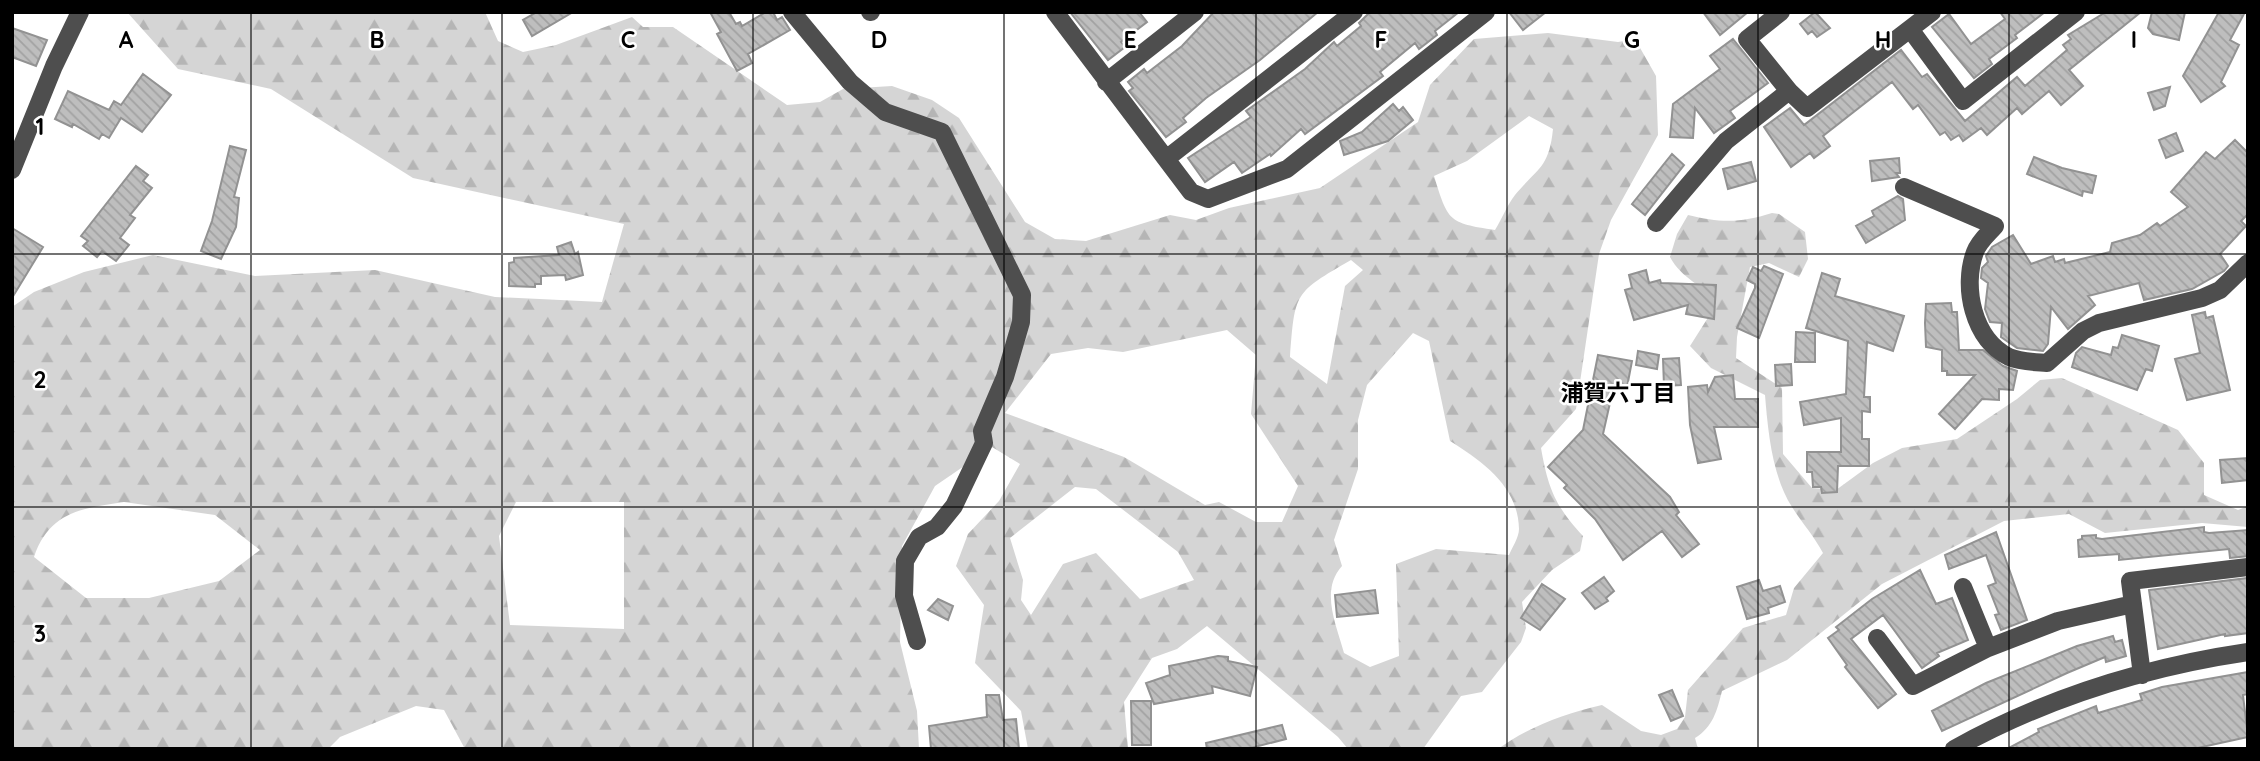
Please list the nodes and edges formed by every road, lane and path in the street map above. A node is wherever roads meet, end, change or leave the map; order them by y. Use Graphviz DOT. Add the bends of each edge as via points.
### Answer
graph roads {
  1 [pos="80,12"];
  2 [pos="792,12"];
  3 [pos="1055,12"];
  4 [pos="1195,12"];
  5 [pos="1354,12"];
  6 [pos="1486,12"];
  7 [pos="1781,12"];
  8 [pos="1931,12"];
  9 [pos="2076,12"];
  10 [pos="1910,29"];
  11 [pos="1106,82"];
  12 [pos="1789,91"];
  13 [pos="1166,159"];
  14 [pos="12,170"];
  15 [pos="1904,187"];
  16 [pos="1656,223"];
  17 [pos="2248,263"];
  18 [pos="2248,567"];
  19 [pos="1964,587"];
  20 [pos="2133,604"];
  21 [pos="1877,638"];
  22 [pos="917,641"];
  23 [pos="1988,648"];
  24 [pos="2248,652"];
  25 [pos="2142,675"];
  26 [pos="1954,749"];
  1 -- 14 [label="street"];
  2 -- 22 [label="street" via="850,82 885,112 942,132 1022,295 1021,322 982,431 984,443 954,506 937,527 919,537 905,561 904,596"];
  3 -- 11 [label="street"];
  4 -- 11 [label="street"];
  5 -- 13 [label="street"];
  6 -- 13 [label="street" via="1287,169 1208,199 1191,192"];
  7 -- 12 [label="street" via="1747,39"];
  8 -- 10 [label="street"];
  9 -- 10 [label="street" via="1963,101"];
  10 -- 12 [label="street" via="1807,108"];
  11 -- 13 [label="street"];
  12 -- 16 [label="street" via="1726,142"];
  15 -- 17 [label="street" via="1995,226 1976,249 1972,298 1989,340 2021,361 2047,363 2099,323 2180,305 2220,290"];
  18 -- 20 [label="street" via="2130,581"];
  19 -- 23 [label="street"];
  20 -- 23 [label="street" via="2058,621"];
  20 -- 25 [label="street"];
  21 -- 23 [label="street" via="1913,686"];
  24 -- 25 [label="street"];
  25 -- 26 [label="street" via="2028,712"];
}
